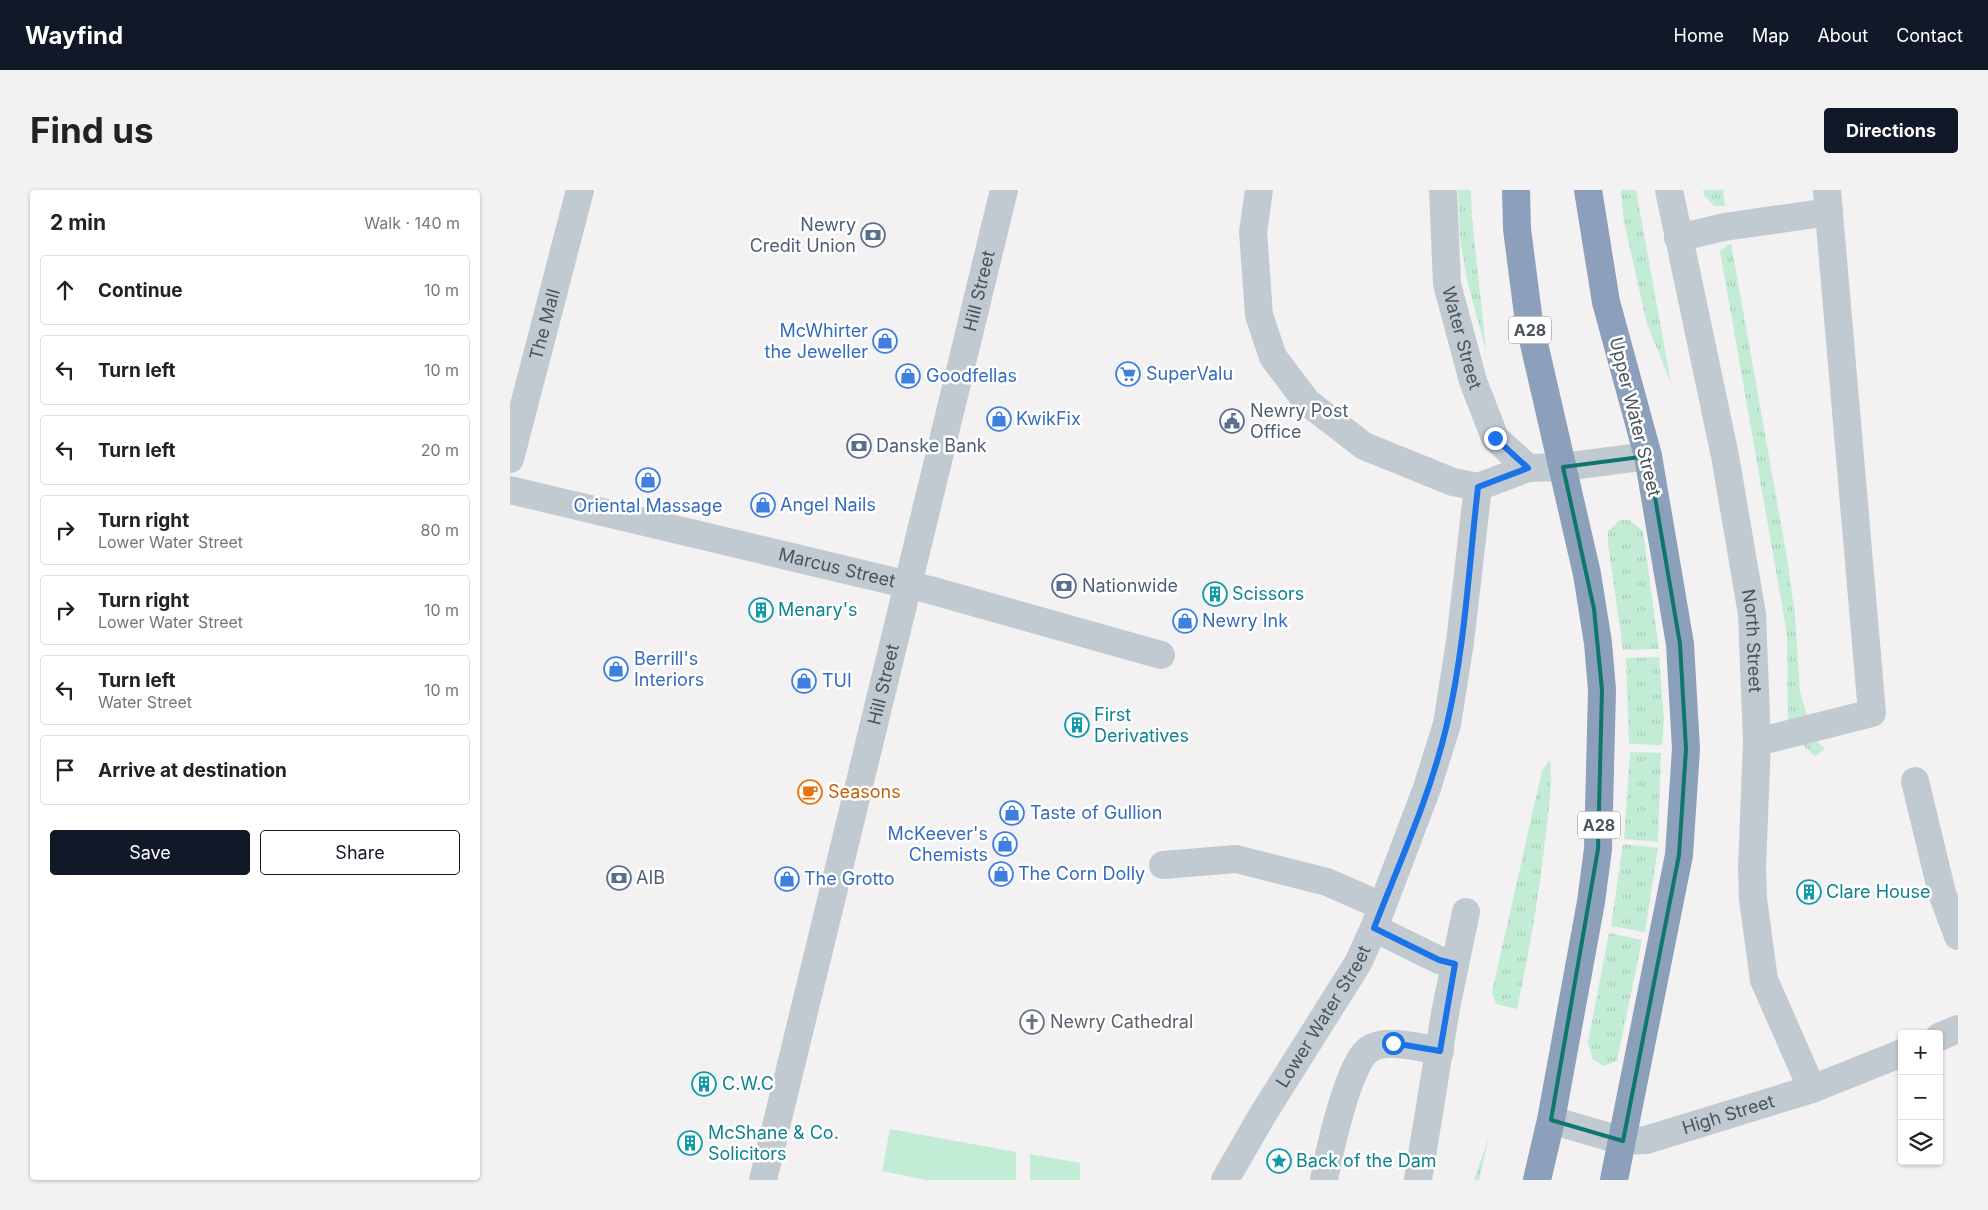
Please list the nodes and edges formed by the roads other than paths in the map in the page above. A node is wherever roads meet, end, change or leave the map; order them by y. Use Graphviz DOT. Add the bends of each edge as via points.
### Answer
graph roads {
  1 [pos="580,190"];
  2 [pos="1004,190"];
  3 [pos="1259,190"];
  4 [pos="1443,190"];
  5 [pos="1516,190"];
  6 [pos="1588,190"];
  7 [pos="1669,190"];
  8 [pos="1828,201"];
  9 [pos="1678,238"];
  10 [pos="1648,456"];
  11 [pos="510,459"];
  12 [pos="1563,467"];
  13 [pos="1528,468"];
  14 [pos="1478,487"];
  15 [pos="510,490"];
  16 [pos="907,585"];
  17 [pos="1161,656"];
  18 [pos="1757,742"];
  19 [pos="1915,781"];
  20 [pos="1163,865"];
  21 [pos="1466,912"];
  22 [pos="1378,917"];
  23 [pos="1958,936"];
  24 [pos="1455,964"];
  25 [pos="1958,1029"];
  26 [pos="1943,1035"];
  27 [pos="1440,1051"];
  28 [pos="1898,1055"];
  29 [pos="1812,1089"];
  30 [pos="1551,1120"];
  31 [pos="1623,1141"];
  32 [pos="1423,1152"];
  33 [pos="763,1180"];
  34 [pos="1225,1180"];
  35 [pos="1324,1180"];
  36 [pos="1418,1180"];
  37 [pos="1430,1180"];
  38 [pos="1537,1180"];
  39 [pos="1614,1180"];
  1 -- 11 [label="street, The Mall"];
  2 -- 16 [label="street, Hill Street"];
  3 -- 14 [label="street" via="1253,232 1259,315 1273,357 1308,402 1364,446 1453,482"];
  4 -- 13 [label="street, Water Street" via="1447,284 1473,382 1495,438"];
  5 -- 12 [label="highway, A28" via="1517,229 1529,322"];
  6 -- 10 [label="highway, Upper Water Street" via="1606,302"];
  7 -- 9 [label="street, North Street"];
  8 -- 9 [label="street"];
  8 -- 18 [label="street" via="1872,713"];
  9 -- 18 [label="street, North Street" via="1725,456 1752,614"];
  10 -- 12 [label="street"];
  10 -- 31 [label="highway, Upper Water Street" via="1680,644 1686,748 1678,855"];
  12 -- 13 [label="street"];
  12 -- 30 [label="highway, A28" via="1594,609 1602,690 1597,858"];
  13 -- 14 [label="street"];
  14 -- 22 [label="street, Lower Water Street" via="1447,724 1427,788"];
  15 -- 16 [label="street, Marcus Street"];
  16 -- 17 [label="street, Marcus Street"];
  16 -- 33 [label="street, Hill Street"];
  18 -- 29 [label="street, North Street" via="1752,868 1764,980"];
  19 -- 23 [label="street" via="1942,893"];
  20 -- 22 [label="street" via="1236,859 1327,882"];
  21 -- 24 [label="street"];
  22 -- 24 [label="street" via="1439,960"];
  22 -- 34 [label="street, Lower Water Street" via="1358,963"];
  24 -- 27 [label="street"];
  25 -- 26 [label="street"];
  27 -- 32 [label="street"];
  27 -- 35 [label="street" via="1393,1043 1369,1049 1354,1070"];
  28 -- 29 [label="street, High Street"];
  29 -- 31 [label="street, High Street" via="1646,1140"];
  30 -- 31 [label="street, High Street"];
  30 -- 38 [label="highway, A28"];
  31 -- 39 [label="highway, Upper Water Street"];
  32 -- 36 [label="street"];
  32 -- 37 [label="street"];
}
